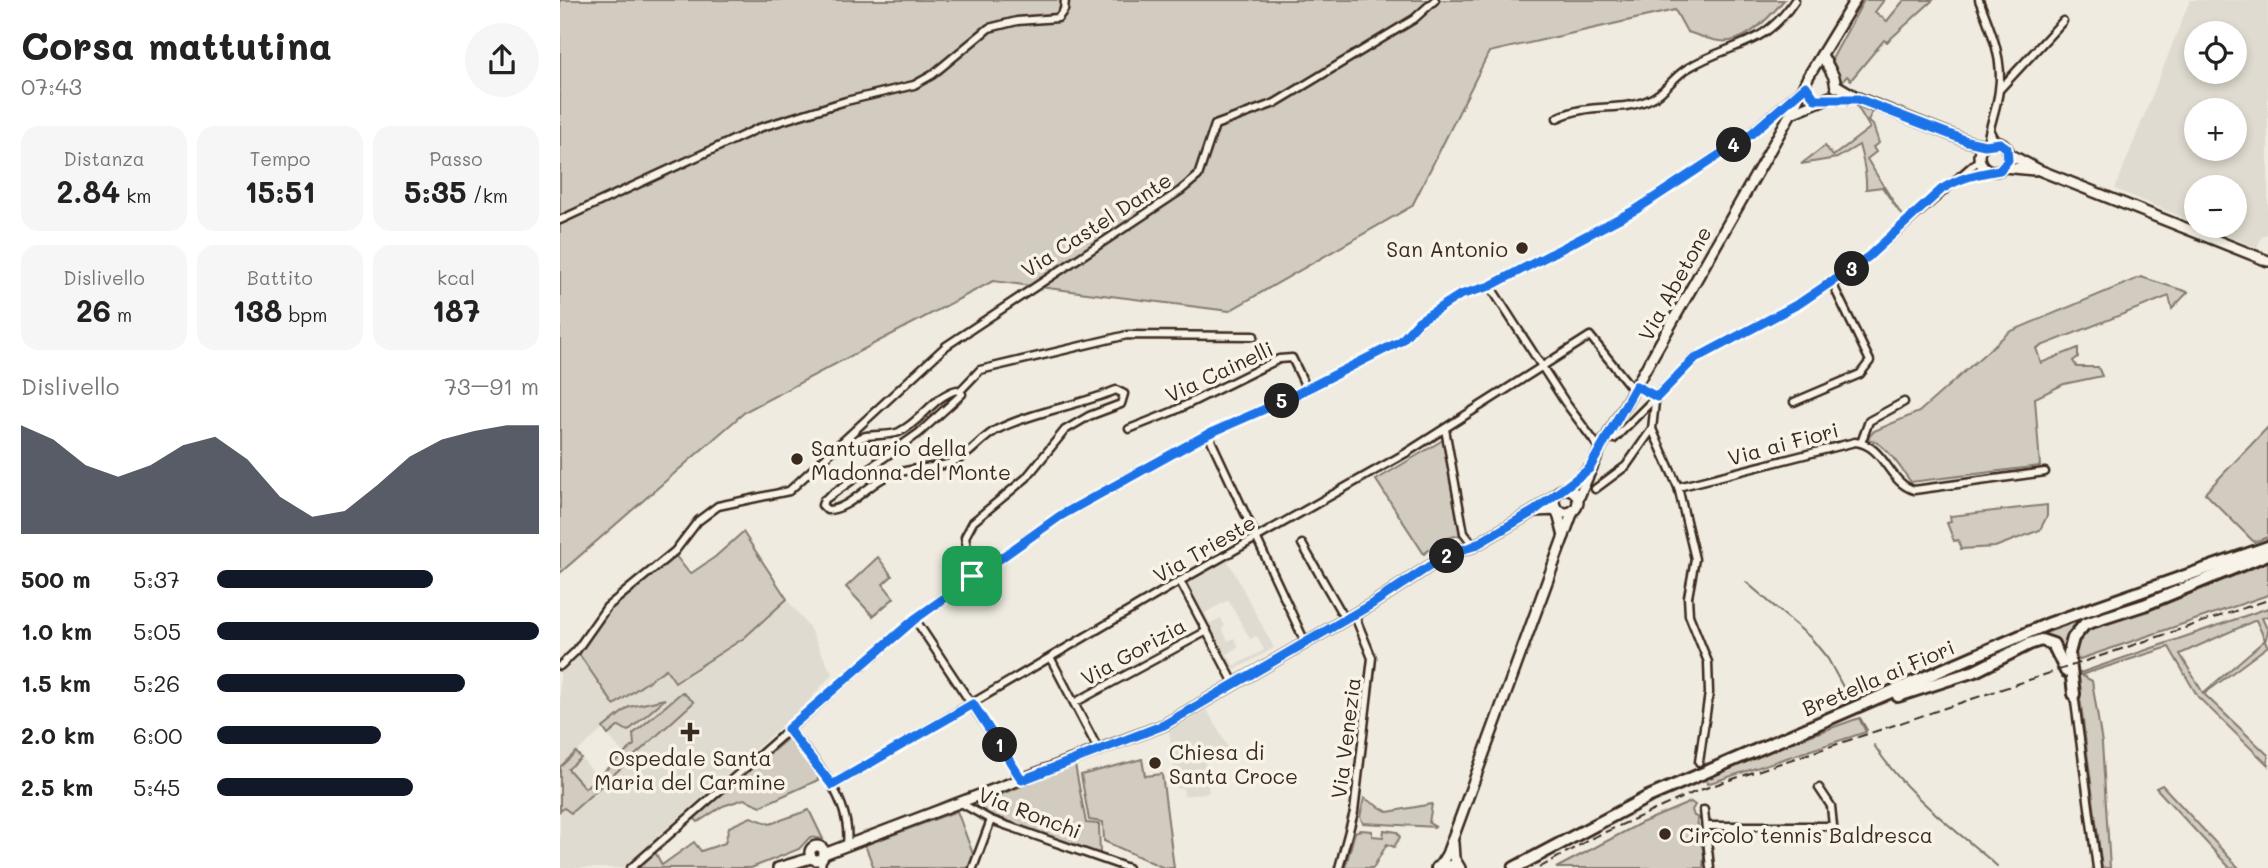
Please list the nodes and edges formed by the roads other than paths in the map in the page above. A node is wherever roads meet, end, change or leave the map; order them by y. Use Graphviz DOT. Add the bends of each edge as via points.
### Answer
graph roads {
  1 [pos="1065,0"];
  2 [pos="1435,0"];
  3 [pos="1795,0"];
  4 [pos="1855,0"];
  5 [pos="1979,0"];
  6 [pos="2063,22"];
  7 [pos="1823,57"];
  8 [pos="1814,71"];
  9 [pos="1828,71"];
  10 [pos="1836,85"];
  11 [pos="1806,86"];
  12 [pos="2000,89"];
  13 [pos="1830,97"];
  14 [pos="1858,99"];
  15 [pos="1819,100"];
  16 [pos="1791,113"];
  17 [pos="1557,118"];
  18 [pos="1985,148"];
  19 [pos="2009,155"];
  20 [pos="2004,167"];
  21 [pos="1988,170"];
  22 [pos="2039,170"];
  23 [pos="1956,180"];
  24 [pos="560,220"];
  25 [pos="2268,261"];
  26 [pos="1832,283"];
  27 [pos="1490,286"];
  28 [pos="1254,335"];
  29 [pos="1541,366"];
  30 [pos="1307,389"];
  31 [pos="1635,389"];
  32 [pos="960,391"];
  33 [pos="1657,397"];
  34 [pos="1904,401"];
  35 [pos="1794,402"];
  36 [pos="1129,429"];
  37 [pos="1445,429"];
  38 [pos="1652,429"];
  39 [pos="1208,434"];
  40 [pos="1614,439"];
  41 [pos="840,443"];
  42 [pos="1861,443"];
  43 [pos="1600,449"];
  44 [pos="1589,469"];
  45 [pos="2045,472"];
  46 [pos="1678,487"];
  47 [pos="1567,489"];
  48 [pos="1595,489"];
  49 [pos="1555,495"];
  50 [pos="1578,499"];
  51 [pos="1558,510"];
  52 [pos="1534,511"];
  53 [pos="1573,512"];
  54 [pos="1255,538"];
  55 [pos="1564,538"];
  56 [pos="1302,544"];
  57 [pos="1474,546"];
  58 [pos="2268,547"];
  59 [pos="2268,554"];
  60 [pos="972,576"];
  61 [pos="1180,581"];
  62 [pos="1354,614"];
  63 [pos="915,619"];
  64 [pos="1345,619"];
  65 [pos="1206,631"];
  66 [pos="1305,642"];
  67 [pos="1051,659"];
  68 [pos="560,666"];
  69 [pos="1234,683"];
  70 [pos="2074,694"];
  71 [pos="1076,702"];
  72 [pos="973,704"];
  73 [pos="1852,710"];
  74 [pos="788,729"];
  75 [pos="1099,751"];
  76 [pos="1699,762"];
  77 [pos="1022,780"];
  78 [pos="832,785"];
  79 [pos="1819,788"];
  80 [pos="959,802"];
  81 [pos="1704,810"];
  82 [pos="991,820"];
  83 [pos="1707,826"];
  84 [pos="1453,838"];
  85 [pos="847,844"];
  86 [pos="816,858"];
  87 [pos="1438,867"];
  88 [pos="631,868"];
  89 [pos="778,868"];
  90 [pos="973,868"];
  91 [pos="1128,868"];
  92 [pos="1339,868"];
  93 [pos="1459,868"];
  94 [pos="1514,868"];
  95 [pos="1710,868"];
  96 [pos="2097,868"];
  1 -- 24 [label="street" via="1058,18 989,28 914,85 846,100 759,128"];
  2 -- 41 [label="street, Via Castel Dante" via="1414,19 1275,103 1215,125 1198,176 1189,184 946,346"];
  3 -- 17 [label="street" via="1765,35 1689,67 1665,91 1644,102 1575,109"];
  4 -- 7 [label="main road"];
  5 -- 12 [label="street" via="1994,38"];
  6 -- 12 [label="street"];
  7 -- 8 [label="main road"];
  7 -- 9 [label="main road"];
  8 -- 9 [label="main road"];
  8 -- 11 [label="main road"];
  9 -- 10 [label="main road"];
  10 -- 13 [label="main road"];
  10 -- 14 [label="main road"];
  11 -- 15 [label="main road"];
  11 -- 16 [label="main road, Via Abetone"];
  11 -- 27 [label="street" via="1751,134 1637,209"];
  12 -- 18 [label="street"];
  13 -- 14 [label="main road"];
  13 -- 15 [label="main road"];
  14 -- 18 [label="main road"];
  15 -- 16 [label="main road"];
  16 -- 31 [label="main road, Via Abetone"];
  18 -- 19 [label="main road" via="2004,145"];
  18 -- 21 [label="main road"];
  18 -- 23 [label="street"];
  19 -- 20 [label="main road"];
  19 -- 22 [label="main road"];
  20 -- 21 [label="main road"];
  20 -- 22 [label="main road"];
  21 -- 23 [label="street"];
  22 -- 25 [label="main road"];
  23 -- 26 [label="street"];
  26 -- 33 [label="street" via="1693,360"];
  26 -- 35 [label="street" via="1870,361 1860,374"];
  27 -- 29 [label="street"];
  27 -- 30 [label="street" via="1460,295 1419,321 1401,341"];
  28 -- 32 [label="street" via="1127,335 980,370"];
  29 -- 31 [label="street, Via Trieste" via="1590,336"];
  29 -- 37 [label="street, Via Trieste"];
  29 -- 43 [label="street"];
  30 -- 36 [label="street, Via Cainelli" via="1292,358 1279,359"];
  30 -- 39 [label="street"];
  31 -- 33 [label="street"];
  31 -- 43 [label="main road, Via Abetone"];
  32 -- 41 [label="street" via="947,394 900,431"];
  32 -- 60 [label="street" via="958,400 851,484 831,494 823,508 837,509 897,473 963,458 1010,424 1116,390 1125,397 1121,404 1065,430 1026,478 972,522 965,537"];
  33 -- 38 [label="street"];
  33 -- 40 [label="street"];
  34 -- 42 [label="street" via="1869,421"];
  37 -- 54 [label="street, Via Trieste"];
  37 -- 57 [label="street" via="1464,533"];
  38 -- 46 [label="street"];
  38 -- 48 [label="street" via="1626,466"];
  39 -- 54 [label="street"];
  39 -- 60 [label="street" via="1060,516"];
  41 -- 68 [label="street, Via Castel Dante" via="789,491 718,506 698,521 675,551 607,607"];
  42 -- 45 [label="street, Via ai Fiori" via="1873,448 1905,487 1914,490"];
  42 -- 46 [label="street, Via ai Fiori" via="1837,445"];
  43 -- 44 [label="main road, Via Abetone"];
  44 -- 47 [label="main road"];
  44 -- 50 [label="main road"];
  46 -- 76 [label="street" via="1695,558 1688,606 1708,662 1709,694"];
  47 -- 49 [label="main road"];
  47 -- 50 [label="main road"];
  49 -- 51 [label="main road"];
  49 -- 52 [label="main road"];
  50 -- 53 [label="main road"];
  51 -- 52 [label="main road"];
  51 -- 53 [label="main road"];
  51 -- 55 [label="main road"];
  52 -- 57 [label="main road"];
  53 -- 55 [label="main road"];
  54 -- 61 [label="street, Via Trieste"];
  54 -- 66 [label="street"];
  55 -- 84 [label="main road"];
  56 -- 64 [label="street"];
  57 -- 62 [label="main road" via="1448,554"];
  58 -- 73 [label="main road, Bretella ai Fiori" via="2048,624"];
  59 -- 70 [label="main road" via="2085,624 2073,638 2069,653"];
  60 -- 63 [label="street"];
  61 -- 65 [label="street"];
  61 -- 67 [label="street, Via Trieste"];
  62 -- 64 [label="main road"];
  62 -- 92 [label="street, Via Venezia" via="1372,658 1354,812"];
  63 -- 72 [label="street"];
  63 -- 74 [label="street"];
  64 -- 66 [label="main road"];
  65 -- 69 [label="street"];
  65 -- 71 [label="street, Via Gorizia"];
  66 -- 69 [label="main road"];
  67 -- 71 [label="street"];
  67 -- 72 [label="street, Via Trieste"];
  69 -- 75 [label="main road" via="1164,725"];
  70 -- 73 [label="main road" via="2056,648 2041,640 1975,671"];
  70 -- 96 [label="street"];
  71 -- 75 [label="street"];
  72 -- 77 [label="street"];
  72 -- 78 [label="street, Via Trieste"];
  73 -- 94 [label="main road, Bretella ai Fiori" via="1648,797"];
  74 -- 78 [label="street"];
  74 -- 88 [label="street"];
  75 -- 77 [label="main road"];
  77 -- 80 [label="main road"];
  78 -- 85 [label="street" via="848,828"];
  79 -- 83 [label="street" via="1832,806 1833,826"];
  80 -- 82 [label="street, Via Ronchi"];
  80 -- 85 [label="main road"];
  81 -- 83 [label="street"];
  82 -- 90 [label="street"];
  82 -- 91 [label="street, Via Ronchi"];
  83 -- 95 [label="street"];
  84 -- 87 [label="main road"];
  84 -- 93 [label="main road"];
  85 -- 86 [label="main road"];
  86 -- 89 [label="main road"];
  87 -- 93 [label="main road"];
}
